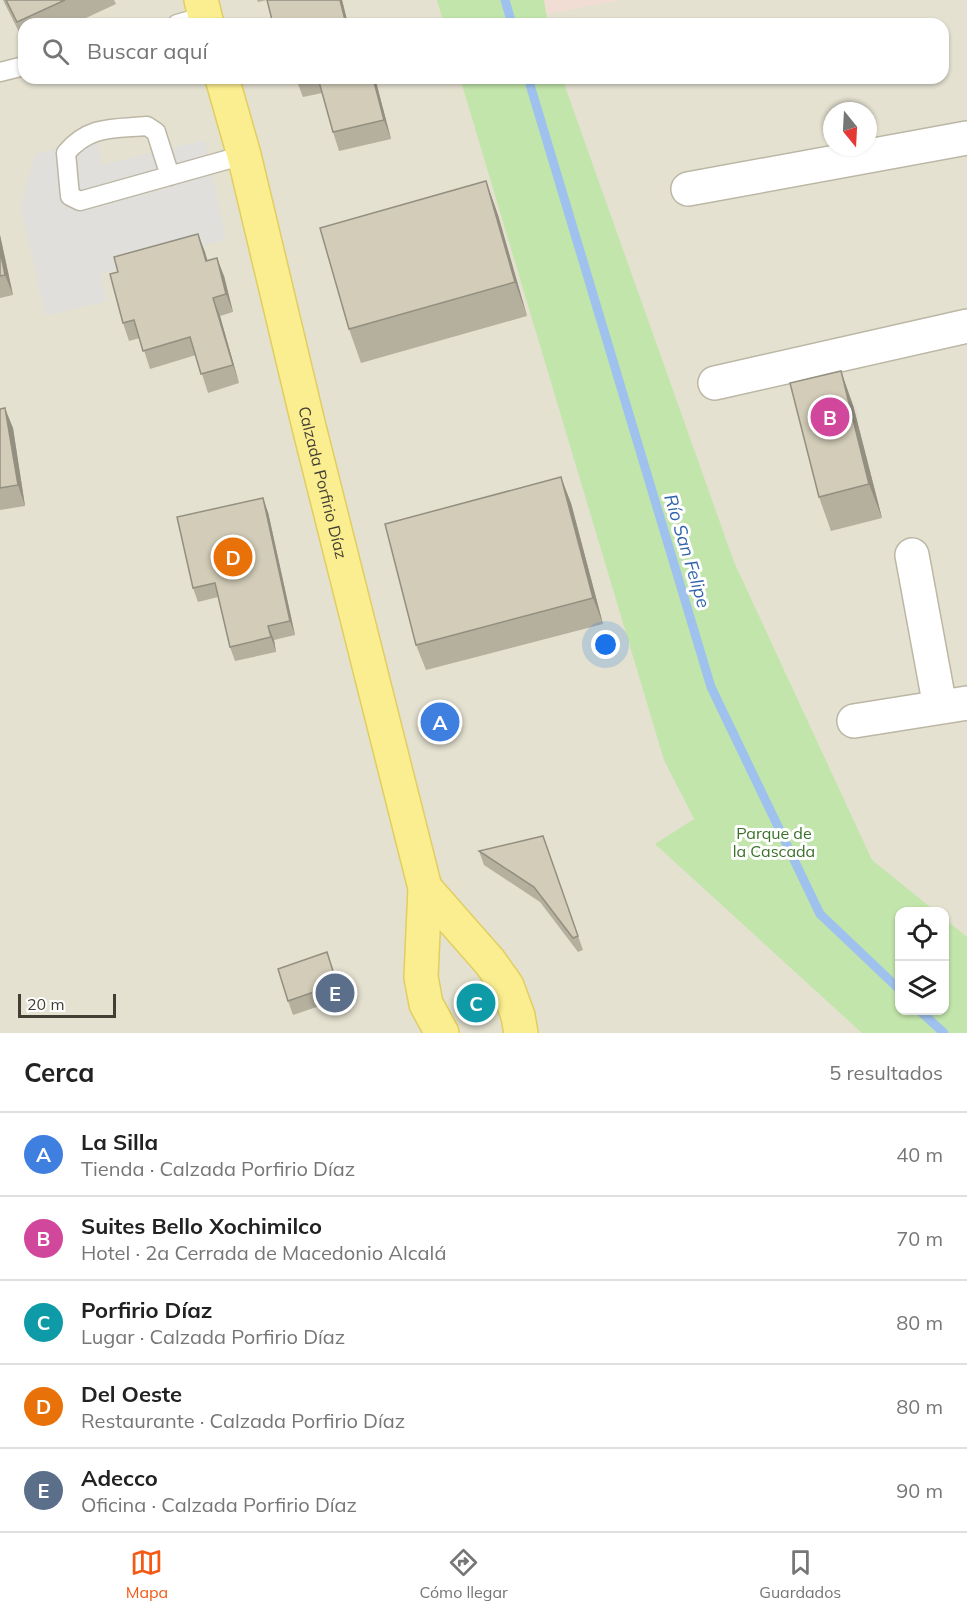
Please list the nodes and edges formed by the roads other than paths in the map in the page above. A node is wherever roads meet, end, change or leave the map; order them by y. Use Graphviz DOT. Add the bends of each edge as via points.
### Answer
graph roads {
  1 [pos="18,68"];
  2 [pos="0,72"];
  3 [pos="224,84"];
  4 [pos="967,138"];
  5 [pos="244,155"];
  6 [pos="170,176"];
  7 [pos="688,189"];
  8 [pos="967,326"];
  9 [pos="715,383"];
  10 [pos="912,555"];
  11 [pos="953,705"];
  12 [pos="854,721"];
  13 [pos="425,888"];
  14 [pos="442,1033"];
  15 [pos="521,1033"];
  1 -- 2 [label="lane"];
  3 -- 5 [label="main road, Calzada Porfirio Díaz"];
  4 -- 7 [label="street"];
  5 -- 6 [label="lane"];
  5 -- 13 [label="main road, Calzada Porfirio Díaz"];
  6 -- 6 [label="lane" via="80,201 70,196 66,153 76,140 94,131 147,126 156,132"];
  8 -- 9 [label="street"];
  10 -- 11 [label="street"];
  11 -- 12 [label="street"];
  13 -- 14 [label="main road, Calzada Porfirio Díaz" via="421,977 426,1004"];
  13 -- 15 [label="main road, Calzada Porfirio Díaz" via="507,986"];
}
